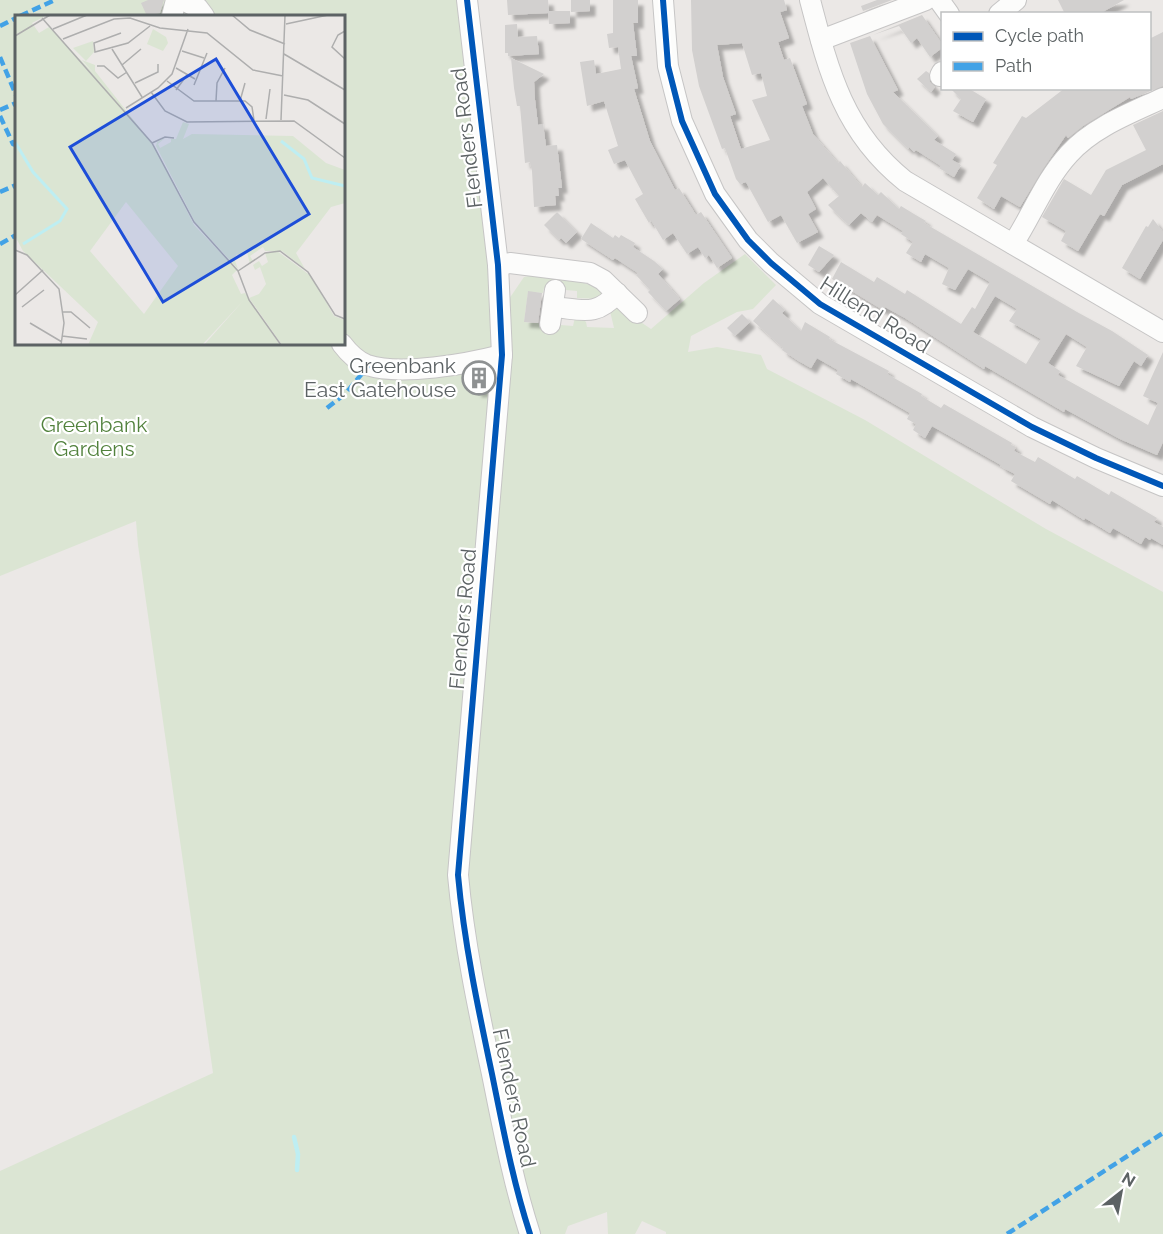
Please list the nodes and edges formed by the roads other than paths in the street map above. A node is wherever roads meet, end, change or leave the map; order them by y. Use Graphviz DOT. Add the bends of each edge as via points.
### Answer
graph roads {
  1 [pos="176,0"];
  2 [pos="183,0"];
  3 [pos="467,0"];
  4 [pos="663,0"];
  5 [pos="810,0"];
  6 [pos="926,0"];
  7 [pos="1016,0"];
  8 [pos="1001,12"];
  9 [pos="172,15"];
  10 [pos="203,15"];
  11 [pos="821,40"];
  12 [pos="1163,98"];
  13 [pos="1013,244"];
  14 [pos="498,265"];
  15 [pos="617,293"];
  16 [pos="553,307"];
  17 [pos="637,313"];
  18 [pos="1161,327"];
  19 [pos="343,345"];
  20 [pos="502,354"];
  21 [pos="1163,486"];
  22 [pos="530,1234"];
  1 -- 9 [label="street"];
  2 -- 10 [label="street"];
  3 -- 14 [label="street, Flenders Road"];
  4 -- 21 [label="street, Hillend Road" via="668,66 682,121 702,170 748,240 771,263 820,304 1032,428"];
  5 -- 11 [label="street"];
  6 -- 11 [label="street"];
  7 -- 8 [label="street"];
  11 -- 13 [label="street" via="855,127 886,166 905,182"];
  12 -- 13 [label="street" via="1081,142 1055,171"];
  13 -- 18 [label="street"];
  14 -- 15 [label="street" via="580,270 603,280"];
  14 -- 20 [label="street, Flenders Road"];
  15 -- 16 [label="street" via="601,308"];
  15 -- 17 [label="street"];
  19 -- 20 [label="street" via="369,366 412,370"];
  20 -- 22 [label="street, Flenders Road" via="458,875 460,907 484,1036 518,1196"];
}
